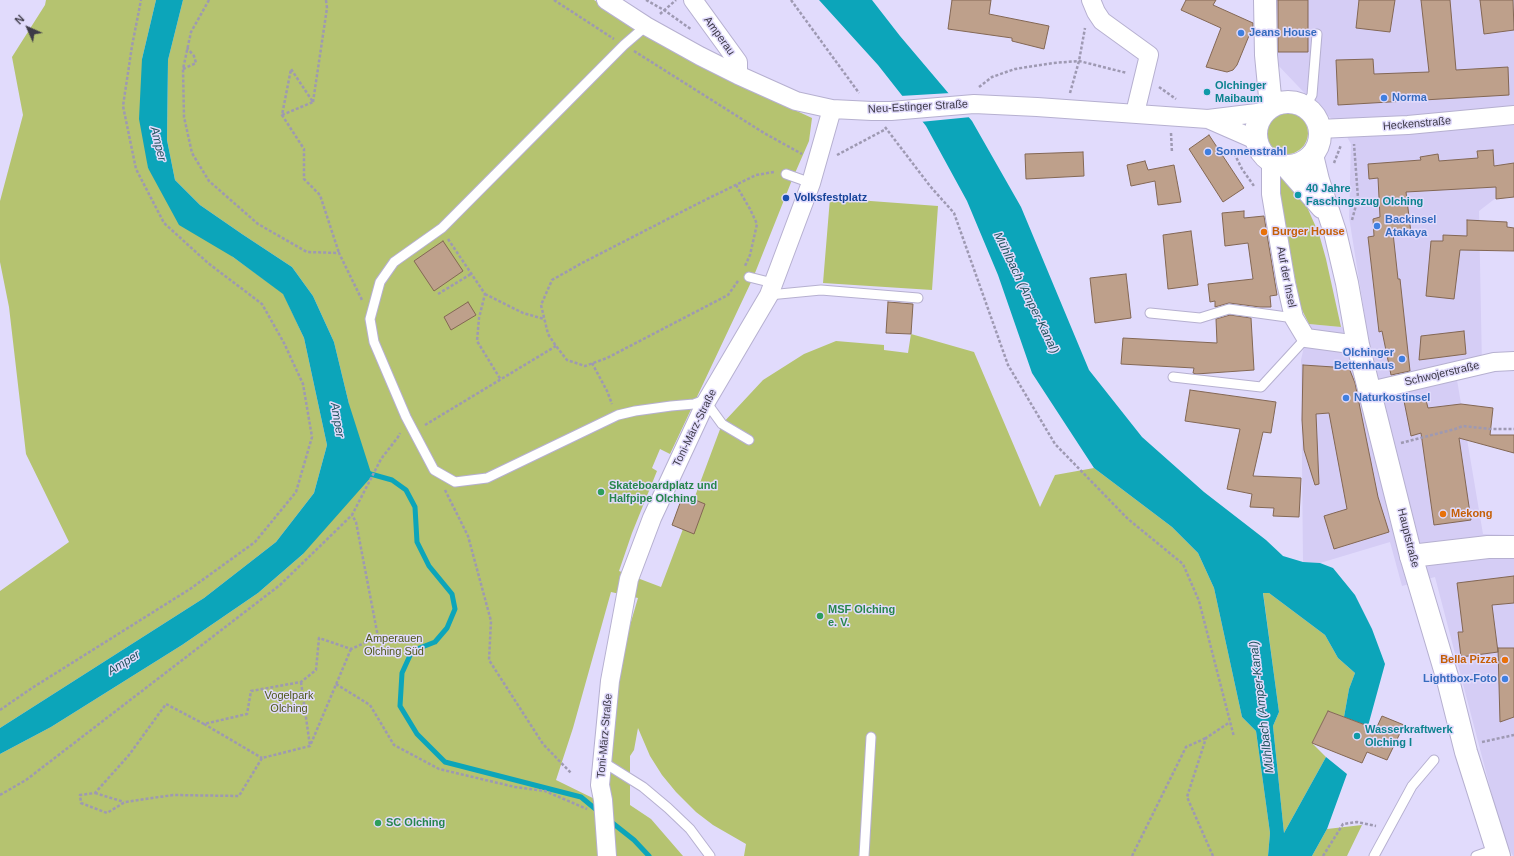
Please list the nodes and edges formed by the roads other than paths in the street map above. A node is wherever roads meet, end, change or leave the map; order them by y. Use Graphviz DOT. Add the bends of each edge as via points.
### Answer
graph roads {
  1 [pos="606,0"];
  2 [pos="693,0"];
  3 [pos="1265,0"];
  4 [pos="1093,6"];
  5 [pos="646,26"];
  6 [pos="1316,34"];
  7 [pos="1266,55"];
  8 [pos="738,75"];
  9 [pos="1299,104"];
  10 [pos="832,109"];
  11 [pos="1268,109"];
  12 [pos="1135,113"];
  13 [pos="1514,115"];
  14 [pos="1208,119"];
  15 [pos="1319,129"];
  16 [pos="1256,140"];
  17 [pos="1312,155"];
  18 [pos="1279,163"];
  19 [pos="786,174"];
  20 [pos="811,183"];
  21 [pos="1330,217"];
  22 [pos="745,277"];
  23 [pos="771,289"];
  24 [pos="918,298"];
  25 [pos="1150,313"];
  26 [pos="1294,318"];
  27 [pos="1306,338"];
  28 [pos="1358,345"];
  29 [pos="1514,361"];
  30 [pos="1173,377"];
  31 [pos="1370,392"];
  32 [pos="706,402"];
  33 [pos="749,440"];
  34 [pos="1514,547"];
  35 [pos="1412,556"];
  36 [pos="871,737"];
  37 [pos="1434,760"];
  38 [pos="603,762"];
  39 [pos="1490,854"];
  40 [pos="607,856"];
  41 [pos="710,856"];
  42 [pos="864,856"];
  43 [pos="1374,856"];
  1 -- 5 [label="street, Neu-Estinger Straße"];
  2 -- 8 [label="street, Amperau" via="738,62"];
  3 -- 7 [label="street"];
  4 -- 12 [label="street" via="1102,20 1149,55"];
  5 -- 8 [label="street, Neu-Estinger Straße"];
  5 -- 32 [label="lane" via="442,228 394,262 380,282 370,318 374,342 406,417 434,470 455,482 487,478 616,415"];
  6 -- 9 [label="lane" via="1312,95"];
  7 -- 9 [label="street"];
  7 -- 11 [label="street"];
  8 -- 10 [label="street, Neu-Estinger Straße" via="796,101"];
  9 -- 11 [label="street" via="1282,103"];
  9 -- 15 [label="street" via="1314,115"];
  10 -- 12 [label="street, Neu-Estinger Straße" via="892,111 974,99"];
  10 -- 20 [label="street, Toni-März-Straße"];
  11 -- 14 [label="street, Neu-Estinger Straße"];
  11 -- 16 [label="street" via="1257,125"];
  12 -- 14 [label="street, Neu-Estinger Straße"];
  13 -- 15 [label="street, Heckenstraße"];
  14 -- 16 [label="street, Neu-Estinger Straße"];
  15 -- 17 [label="street" via="1320,138"];
  16 -- 18 [label="street" via="1262,152"];
  17 -- 18 [label="street" via="1296,165"];
  17 -- 21 [label="street, Hauptstraße"];
  18 -- 21 [label="street, Hauptstraße"];
  18 -- 26 [label="street, Auf der Insel" via="1271,194"];
  19 -- 20 [label="lane"];
  20 -- 23 [label="street, Toni-März-Straße"];
  21 -- 28 [label="street, Hauptstraße" via="1347,283"];
  22 -- 23 [label="lane"];
  23 -- 24 [label="lane" via="821,290"];
  23 -- 32 [label="street, Toni-März-Straße"];
  25 -- 26 [label="lane" via="1200,318 1229,309"];
  26 -- 27 [label="street, Auf der Insel"];
  27 -- 28 [label="street"];
  27 -- 30 [label="lane" via="1261,387"];
  28 -- 31 [label="street, Hauptstraße"];
  29 -- 31 [label="street, Schwojerstraße" via="1494,362"];
  31 -- 35 [label="street, Hauptstraße"];
  32 -- 33 [label="lane" via="722,424"];
  32 -- 38 [label="street, Toni-März-Straße" via="652,518 629,579 610,681"];
  34 -- 35 [label="street" via="1488,547"];
  35 -- 39 [label="street, Hauptstraße" via="1448,680"];
  36 -- 42 [label="lane"];
  37 -- 43 [label="lane" via="1412,786"];
  38 -- 40 [label="street, Toni-März-Straße" via="600,785"];
  38 -- 41 [label="lane" via="643,787 668,808 690,829"];
}
